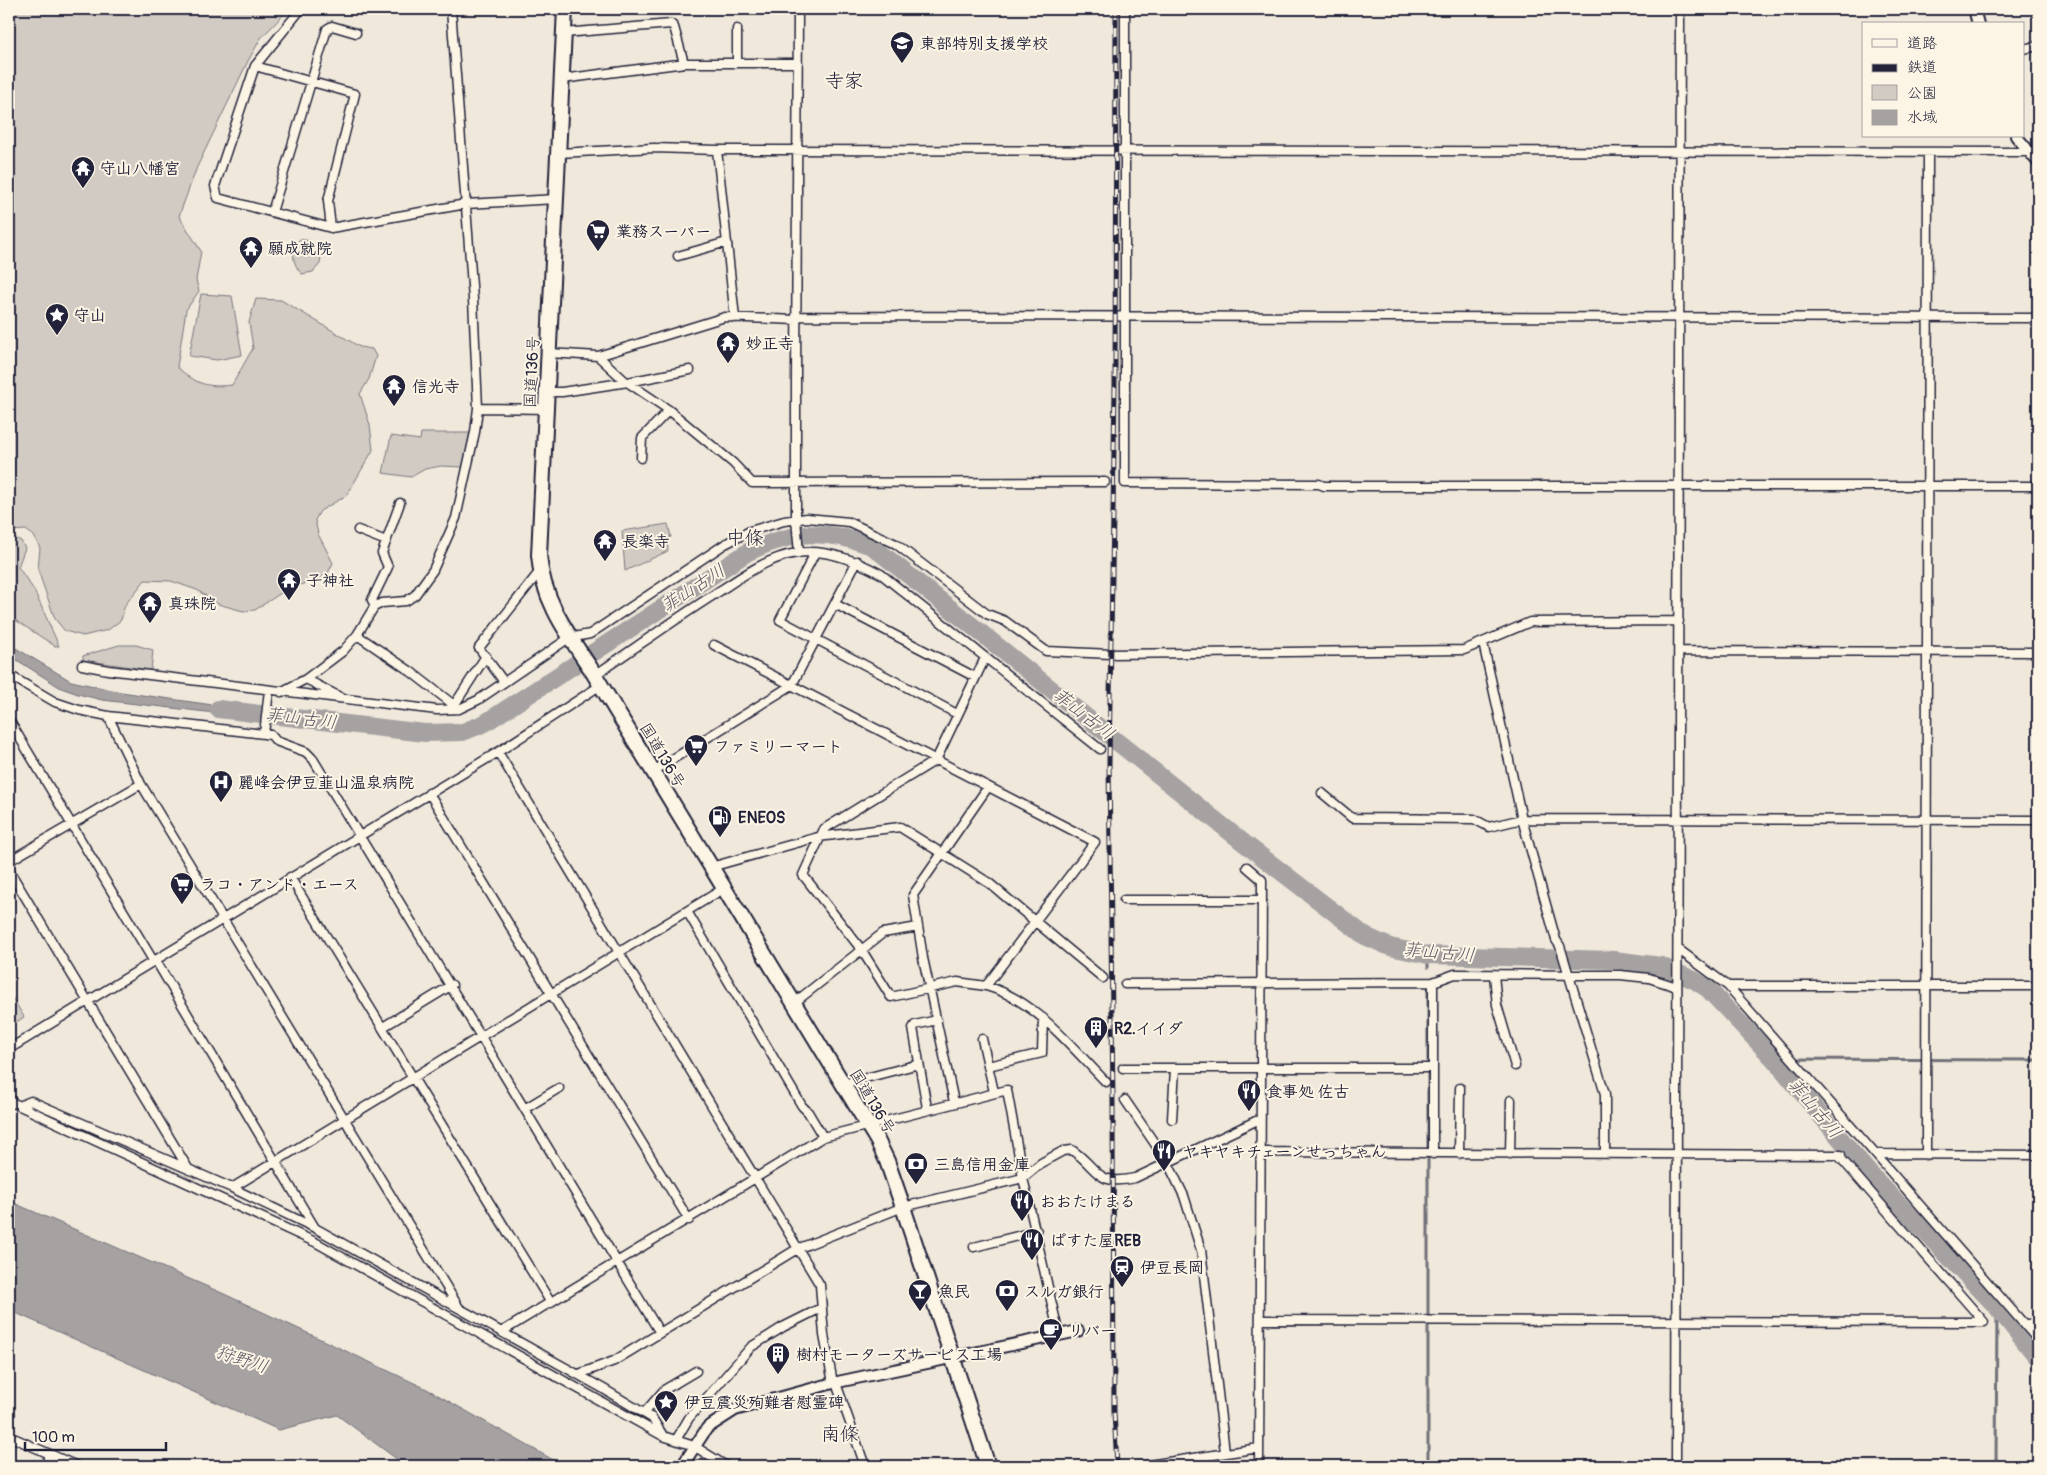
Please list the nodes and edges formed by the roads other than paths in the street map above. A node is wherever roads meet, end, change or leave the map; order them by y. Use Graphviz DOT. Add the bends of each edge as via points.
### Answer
graph roads {
  1 [pos="301,9"];
  2 [pos="451,9"];
  3 [pos="565,9"];
  4 [pos="798,9"];
  5 [pos="1125,9"];
  6 [pos="1680,9"];
  7 [pos="1974,9"];
  8 [pos="1977,22"];
  9 [pos="737,29"];
  10 [pos="356,33"];
  11 [pos="564,33"];
  12 [pos="2038,46"];
  13 [pos="2024,48"];
  14 [pos="684,63"];
  15 [pos="737,63"];
  16 [pos="798,63"];
  17 [pos="255,66"];
  18 [pos="562,78"];
  19 [pos="312,81"];
  20 [pos="2018,138"];
  21 [pos="717,150"];
  22 [pos="797,150"];
  23 [pos="1124,150"];
  24 [pos="1680,150"];
  25 [pos="1928,152"];
  26 [pos="2028,152"];
  27 [pos="559,153"];
  28 [pos="2038,162"];
  29 [pos="557,199"];
  30 [pos="466,204"];
  31 [pos="272,212"];
  32 [pos="331,228"];
  33 [pos="727,242"];
  34 [pos="678,256"];
  35 [pos="1123,317"];
  36 [pos="735,318"];
  37 [pos="796,318"];
  38 [pos="1679,318"];
  39 [pos="1927,318"];
  40 [pos="2038,318"];
  41 [pos="549,353"];
  42 [pos="598,356"];
  43 [pos="690,370"];
  44 [pos="628,382"];
  45 [pos="547,392"];
  46 [pos="478,408"];
  47 [pos="546,409"];
  48 [pos="669,410"];
  49 [pos="641,458"];
  50 [pos="796,482"];
  51 [pos="1105,482"];
  52 [pos="1927,486"];
  53 [pos="2038,486"];
  54 [pos="1679,487"];
  55 [pos="400,503"];
  56 [pos="796,520"];
  57 [pos="358,530"];
  58 [pos="386,541"];
  59 [pos="798,551"];
  60 [pos="815,553"];
  61 [pos="857,561"];
  62 [pos="540,571"];
  63 [pos="835,604"];
  64 [pos="375,606"];
  65 [pos="1679,621"];
  66 [pos="357,635"];
  67 [pos="816,640"];
  68 [pos="572,642"];
  69 [pos="1482,643"];
  70 [pos="714,645"];
  71 [pos="1679,651"];
  72 [pos="1927,652"];
  73 [pos="2038,652"];
  74 [pos="486,656"];
  75 [pos="985,658"];
  76 [pos="82,665"];
  77 [pos="9,675"];
  78 [pos="595,676"];
  79 [pos="975,677"];
  80 [pos="306,678"];
  81 [pos="504,682"];
  82 [pos="792,685"];
  83 [pos="281,692"];
  84 [pos="268,693"];
  85 [pos="344,699"];
  86 [pos="457,707"];
  87 [pos="957,714"];
  88 [pos="108,716"];
  89 [pos="10,725"];
  90 [pos="264,734"];
  91 [pos="1100,749"];
  92 [pos="498,752"];
  93 [pos="936,760"];
  94 [pos="652,772"];
  95 [pos="141,784"];
  96 [pos="988,787"];
  97 [pos="1322,793"];
  98 [pos="429,794"];
  99 [pos="1678,818"];
  100 [pos="1522,819"];
  101 [pos="1926,819"];
  102 [pos="2038,820"];
  103 [pos="72,826"];
  104 [pos="360,835"];
  105 [pos="818,837"];
  106 [pos="942,854"];
  107 [pos="9,861"];
  108 [pos="711,867"];
  109 [pos="1247,867"];
  110 [pos="9,870"];
  111 [pos="290,877"];
  112 [pos="724,889"];
  113 [pos="1124,900"];
  114 [pos="1260,900"];
  115 [pos="688,913"];
  116 [pos="223,918"];
  117 [pos="1035,922"];
  118 [pos="918,927"];
  119 [pos="861,949"];
  120 [pos="1678,952"];
  121 [pos="620,954"];
  122 [pos="155,962"];
  123 [pos="1568,972"];
  124 [pos="1494,975"];
  125 [pos="1103,978"];
  126 [pos="1433,982"];
  127 [pos="1125,984"];
  128 [pos="1260,984"];
  129 [pos="1677,984"];
  130 [pos="452,986"];
  131 [pos="986,986"];
  132 [pos="1728,986"];
  133 [pos="1926,986"];
  134 [pos="2038,986"];
  135 [pos="930,987"];
  136 [pos="552,995"];
  137 [pos="88,1000"];
  138 [pos="794,1003"];
  139 [pos="1043,1018"];
  140 [pos="937,1020"];
  141 [pos="383,1027"];
  142 [pos="483,1038"];
  143 [pos="982,1040"];
  144 [pos="9,1049"];
  145 [pos="919,1064"];
  146 [pos="988,1066"];
  147 [pos="1515,1066"];
  148 [pos="1123,1068"];
  149 [pos="1433,1068"];
  150 [pos="1175,1069"];
  151 [pos="1260,1069"];
  152 [pos="415,1078"];
  153 [pos="1106,1082"];
  154 [pos="843,1084"];
  155 [pos="559,1088"];
  156 [pos="1460,1088"];
  157 [pos="994,1092"];
  158 [pos="1125,1100"];
  159 [pos="1511,1100"];
  160 [pos="9,1101"];
  161 [pos="954,1102"];
  162 [pos="19,1106"];
  163 [pos="526,1108"];
  164 [pos="927,1108"];
  165 [pos="346,1119"];
  166 [pos="1172,1119"];
  167 [pos="1260,1119"];
  168 [pos="867,1124"];
  169 [pos="823,1137"];
  170 [pos="1260,1152"];
  171 [pos="1605,1153"];
  172 [pos="1434,1154"];
  173 [pos="1459,1154"];
  174 [pos="1510,1154"];
  175 [pos="1677,1154"];
  176 [pos="1877,1154"];
  177 [pos="1926,1155"];
  178 [pos="2038,1155"];
  179 [pos="276,1161"];
  180 [pos="1168,1163"];
  181 [pos="189,1170"];
  182 [pos="756,1178"];
  183 [pos="1023,1178"];
  184 [pos="232,1188"];
  185 [pos="903,1207"];
  186 [pos="689,1220"];
  187 [pos="315,1228"];
  188 [pos="1037,1231"];
  189 [pos="974,1247"];
  190 [pos="797,1249"];
  191 [pos="618,1262"];
  192 [pos="551,1303"];
  193 [pos="459,1308"];
  194 [pos="821,1308"];
  195 [pos="1260,1320"];
  196 [pos="1677,1321"];
  197 [pos="2024,1324"];
  198 [pos="2038,1324"];
  199 [pos="504,1331"];
  200 [pos="1078,1331"];
  201 [pos="660,1333"];
  202 [pos="1059,1335"];
  203 [pos="2038,1340"];
  204 [pos="951,1358"];
  205 [pos="696,1371"];
  206 [pos="579,1374"];
  207 [pos="835,1383"];
  208 [pos="644,1413"];
  209 [pos="9,1436"];
  210 [pos="663,1436"];
  211 [pos="676,1440"];
  212 [pos="694,1446"];
  213 [pos="1259,1448"];
  214 [pos="1225,1452"];
  215 [pos="48,1453"];
  216 [pos="684,1463"];
  217 [pos="48,1466"];
  218 [pos="77,1466"];
  219 [pos="726,1466"];
  220 [pos="865,1466"];
  221 [pos="988,1466"];
  222 [pos="1142,1466"];
  223 [pos="1259,1466"];
  224 [pos="1676,1466"];
  1 -- 17 [label="street"];
  2 -- 30 [label="street"];
  3 -- 11 [label="highway, 国道136号"];
  4 -- 16 [label="street"];
  5 -- 23 [label="street"];
  6 -- 24 [label="street"];
  7 -- 8 [label="main road"];
  9 -- 15 [label="street"];
  10 -- 19 [label="street" via="332,26 327,29"];
  11 -- 14 [label="street" via="671,24"];
  11 -- 18 [label="highway, 国道136号"];
  12 -- 13 [label="street"];
  14 -- 15 [label="street"];
  14 -- 18 [label="street"];
  15 -- 16 [label="street"];
  16 -- 22 [label="street"];
  17 -- 19 [label="street"];
  17 -- 31 [label="street" via="216,186 218,198"];
  18 -- 27 [label="highway, 国道136号"];
  19 -- 31 [label="street"];
  19 -- 32 [label="street" via="355,94 328,201"];
  20 -- 26 [label="main road"];
  21 -- 22 [label="street"];
  21 -- 27 [label="street" via="654,148"];
  21 -- 33 [label="street"];
  22 -- 23 [label="street"];
  22 -- 37 [label="street"];
  23 -- 24 [label="street"];
  23 -- 35 [label="street"];
  24 -- 25 [label="street"];
  24 -- 38 [label="street"];
  25 -- 26 [label="street"];
  25 -- 39 [label="street"];
  26 -- 28 [label="main road"];
  27 -- 29 [label="highway, 国道136号"];
  29 -- 30 [label="street"];
  29 -- 41 [label="highway, 国道136号"];
  30 -- 32 [label="street"];
  30 -- 46 [label="street"];
  31 -- 32 [label="street"];
  33 -- 34 [label="street"];
  33 -- 36 [label="street"];
  35 -- 37 [label="street"];
  35 -- 38 [label="street"];
  35 -- 54 [label="street" via="1125,484"];
  36 -- 37 [label="street"];
  36 -- 42 [label="street" via="725,317 695,325"];
  37 -- 50 [label="street"];
  38 -- 39 [label="street"];
  38 -- 54 [label="street"];
  39 -- 40 [label="street"];
  39 -- 52 [label="street"];
  41 -- 42 [label="street"];
  41 -- 45 [label="highway, 国道136号"];
  42 -- 44 [label="street"];
  43 -- 44 [label="street"];
  44 -- 45 [label="street"];
  44 -- 48 [label="street"];
  45 -- 47 [label="highway, 国道136号"];
  46 -- 47 [label="street"];
  46 -- 64 [label="street" via="456,518 433,570 411,598"];
  47 -- 62 [label="highway, 国道136号"];
  48 -- 49 [label="street" via="642,438"];
  48 -- 50 [label="street" via="752,483"];
  50 -- 51 [label="street"];
  50 -- 56 [label="street"];
  52 -- 53 [label="street"];
  52 -- 54 [label="street"];
  52 -- 72 [label="street"];
  54 -- 65 [label="street"];
  55 -- 58 [label="street"];
  56 -- 59 [label="street"];
  56 -- 68 [label="street" via="750,531 725,544 590,634"];
  56 -- 69 [label="street" via="822,518 849,522 872,531 896,544 986,614 1004,621 1046,651 1111,654 1464,650"];
  57 -- 58 [label="street"];
  58 -- 64 [label="street" via="381,555 388,567 372,600"];
  59 -- 60 [label="street"];
  59 -- 78 [label="street" via="756,568"];
  60 -- 61 [label="street"];
  60 -- 67 [label="street" via="780,620"];
  61 -- 63 [label="street"];
  61 -- 75 [label="street" via="881,574"];
  62 -- 68 [label="highway, 国道136号" via="550,601"];
  62 -- 74 [label="street" via="479,648"];
  63 -- 67 [label="street"];
  63 -- 79 [label="street"];
  64 -- 66 [label="street"];
  65 -- 69 [label="street" via="1530,622"];
  65 -- 71 [label="street"];
  66 -- 80 [label="street" via="343,651"];
  66 -- 86 [label="street"];
  67 -- 82 [label="street"];
  67 -- 87 [label="street"];
  68 -- 78 [label="highway, 国道136号"];
  68 -- 81 [label="street"];
  69 -- 100 [label="street"];
  70 -- 82 [label="street"];
  71 -- 72 [label="street"];
  71 -- 99 [label="street"];
  72 -- 73 [label="street"];
  72 -- 101 [label="street"];
  74 -- 81 [label="street"];
  74 -- 86 [label="street"];
  75 -- 79 [label="street"];
  75 -- 91 [label="street"];
  76 -- 84 [label="street"];
  77 -- 88 [label="street" via="55,702"];
  78 -- 92 [label="street"];
  78 -- 94 [label="highway, 国道136号"];
  79 -- 87 [label="street"];
  80 -- 83 [label="street"];
  80 -- 85 [label="street"];
  81 -- 86 [label="street" via="478,700"];
  82 -- 93 [label="street"];
  82 -- 94 [label="street"];
  83 -- 84 [label="street"];
  83 -- 85 [label="street"];
  84 -- 90 [label="street"];
  85 -- 86 [label="street" via="437,710"];
  87 -- 93 [label="street"];
  88 -- 90 [label="street"];
  88 -- 95 [label="street"];
  89 -- 103 [label="street"];
  90 -- 104 [label="street" via="306,752"];
  92 -- 98 [label="street"];
  92 -- 121 [label="street"];
  93 -- 96 [label="street"];
  93 -- 105 [label="street" via="824,828"];
  94 -- 108 [label="highway, 国道136号"];
  95 -- 103 [label="street"];
  95 -- 116 [label="street"];
  96 -- 106 [label="street"];
  96 -- 117 [label="street" via="1095,842"];
  97 -- 100 [label="street" via="1352,818 1474,819 1489,827"];
  98 -- 104 [label="street"];
  98 -- 136 [label="street"];
  99 -- 100 [label="street"];
  99 -- 101 [label="street"];
  99 -- 120 [label="street"];
  100 -- 123 [label="street"];
  101 -- 102 [label="street"];
  101 -- 133 [label="street"];
  103 -- 107 [label="street"];
  103 -- 122 [label="street"];
  104 -- 111 [label="street"];
  104 -- 130 [label="street"];
  105 -- 106 [label="street" via="900,828"];
  105 -- 108 [label="street"];
  105 -- 119 [label="street" via="802,877"];
  106 -- 117 [label="street" via="989,883"];
  106 -- 118 [label="street" via="913,895"];
  108 -- 112 [label="highway, 国道136号"];
  109 -- 114 [label="street" via="1262,880"];
  110 -- 137 [label="street"];
  111 -- 116 [label="street"];
  111 -- 141 [label="street"];
  112 -- 115 [label="street"];
  112 -- 138 [label="highway, 国道136号"];
  113 -- 114 [label="street"];
  114 -- 128 [label="street"];
  115 -- 121 [label="street"];
  115 -- 169 [label="street"];
  116 -- 122 [label="street"];
  116 -- 165 [label="street"];
  117 -- 125 [label="street"];
  117 -- 131 [label="street"];
  118 -- 119 [label="street" via="886,931"];
  118 -- 135 [label="street"];
  119 -- 135 [label="street" via="891,997"];
  119 -- 138 [label="street"];
  120 -- 129 [label="street"];
  120 -- 132 [label="street"];
  121 -- 136 [label="street"];
  121 -- 182 [label="street"];
  122 -- 137 [label="street"];
  122 -- 179 [label="street"];
  123 -- 124 [label="street"];
  123 -- 129 [label="street" via="1649,978"];
  123 -- 171 [label="street" via="1605,1094"];
  124 -- 126 [label="street" via="1455,974"];
  124 -- 147 [label="street" via="1497,1005"];
  126 -- 128 [label="street"];
  126 -- 149 [label="street"];
  127 -- 128 [label="street"];
  128 -- 151 [label="street"];
  129 -- 175 [label="street"];
  130 -- 141 [label="street"];
  130 -- 142 [label="street"];
  131 -- 135 [label="street" via="964,982"];
  131 -- 139 [label="street" via="1012,996"];
  132 -- 133 [label="street"];
  132 -- 176 [label="street"];
  133 -- 134 [label="street"];
  133 -- 177 [label="street"];
  135 -- 140 [label="street"];
  136 -- 142 [label="street"];
  136 -- 186 [label="street"];
  137 -- 144 [label="street"];
  137 -- 181 [label="street"];
  138 -- 154 [label="highway, 国道136号"];
  139 -- 146 [label="street" via="1042,1053"];
  139 -- 153 [label="street"];
  140 -- 145 [label="street" via="914,1027"];
  140 -- 161 [label="street"];
  141 -- 152 [label="street"];
  142 -- 152 [label="street"];
  142 -- 163 [label="street"];
  143 -- 146 [label="street"];
  145 -- 154 [label="street"];
  145 -- 164 [label="street"];
  146 -- 157 [label="street"];
  148 -- 150 [label="street"];
  149 -- 151 [label="street"];
  149 -- 172 [label="street"];
  150 -- 151 [label="street"];
  150 -- 166 [label="street"];
  151 -- 167 [label="street"];
  152 -- 165 [label="street"];
  152 -- 192 [label="street"];
  154 -- 168 [label="highway, 国道136号"];
  155 -- 163 [label="street"];
  156 -- 173 [label="street"];
  157 -- 161 [label="street"];
  157 -- 183 [label="street" via="1007,1090"];
  158 -- 180 [label="street"];
  159 -- 174 [label="street"];
  160 -- 162 [label="street"];
  161 -- 164 [label="street"];
  162 -- 181 [label="street" via="31,1100"];
  162 -- 210 [label="street" via="315,1242"];
  163 -- 191 [label="street"];
  164 -- 168 [label="street"];
  165 -- 179 [label="street"];
  165 -- 193 [label="street"];
  167 -- 170 [label="street"];
  167 -- 180 [label="street"];
  168 -- 169 [label="street"];
  168 -- 185 [label="highway, 国道136号" via="887,1161"];
  169 -- 182 [label="street"];
  170 -- 172 [label="street"];
  170 -- 195 [label="street"];
  171 -- 174 [label="street"];
  171 -- 175 [label="street"];
  172 -- 173 [label="street"];
  173 -- 174 [label="street"];
  175 -- 196 [label="street"];
  175 -- 196 [label="street" via="1841,1155 1984,1322"];
  176 -- 177 [label="street"];
  176 -- 197 [label="street"];
  177 -- 178 [label="street"];
  179 -- 184 [label="street"];
  179 -- 187 [label="street"];
  180 -- 183 [label="street" via="1135,1178 1113,1180 1102,1178 1072,1150 1063,1151 1041,1163"];
  180 -- 214 [label="street" via="1184,1196 1201,1250"];
  181 -- 184 [label="street"];
  182 -- 186 [label="street"];
  182 -- 190 [label="street"];
  183 -- 185 [label="street"];
  183 -- 188 [label="street"];
  184 -- 187 [label="street"];
  185 -- 190 [label="street"];
  185 -- 204 [label="highway, 国道136号"];
  186 -- 191 [label="street"];
  187 -- 193 [label="street"];
  188 -- 189 [label="street"];
  188 -- 202 [label="street"];
  190 -- 194 [label="street" via="820,1285"];
  190 -- 201 [label="street"];
  191 -- 192 [label="street"];
  191 -- 201 [label="street"];
  192 -- 199 [label="street"];
  193 -- 199 [label="street"];
  194 -- 207 [label="street"];
  194 -- 211 [label="street" via="751,1347 689,1418"];
  195 -- 196 [label="street"];
  195 -- 213 [label="street"];
  196 -- 224 [label="street"];
  197 -- 198 [label="street"];
  197 -- 203 [label="street"];
  199 -- 206 [label="street"];
  200 -- 202 [label="main road"];
  201 -- 206 [label="street" via="614,1361"];
  202 -- 204 [label="main road"];
  204 -- 207 [label="main road"];
  204 -- 221 [label="highway, 国道136号"];
  205 -- 208 [label="street" via="664,1390"];
  206 -- 208 [label="street"];
  207 -- 212 [label="main road" via="735,1410 707,1428"];
  207 -- 220 [label="street"];
  208 -- 210 [label="street" via="652,1418"];
  209 -- 215 [label="street"];
  210 -- 211 [label="street"];
  211 -- 212 [label="street"];
  212 -- 216 [label="main road"];
  212 -- 219 [label="street"];
  213 -- 214 [label="street"];
  213 -- 223 [label="street"];
  214 -- 222 [label="street"];
  215 -- 217 [label="street"];
  215 -- 218 [label="street"];
}
